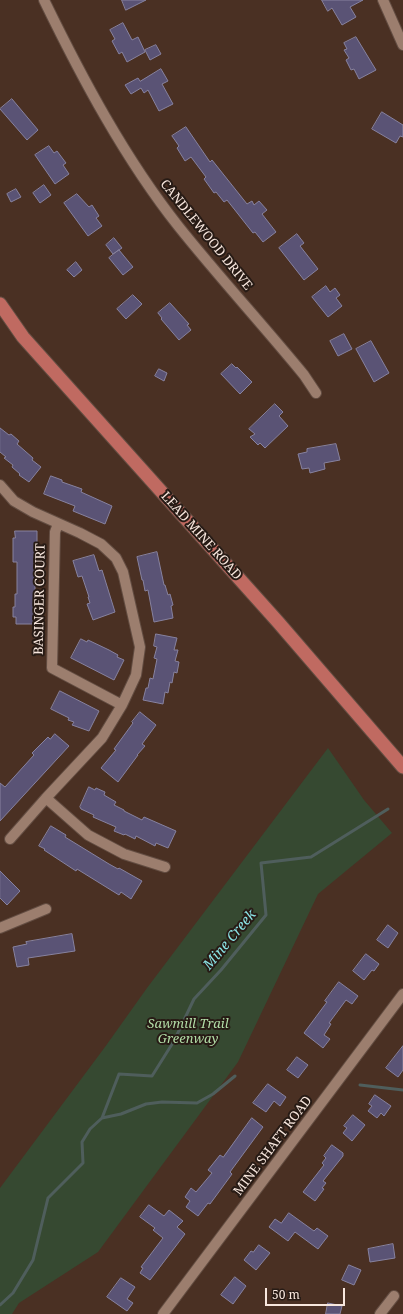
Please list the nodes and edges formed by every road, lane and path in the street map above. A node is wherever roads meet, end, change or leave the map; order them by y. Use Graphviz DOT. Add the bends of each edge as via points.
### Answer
graph roads {
  1 [pos="44,0"];
  2 [pos="383,0"];
  3 [pos="403,46"];
  4 [pos="0,304"];
  5 [pos="316,393"];
  6 [pos="0,485"];
  7 [pos="58,524"];
  8 [pos="122,705"];
  9 [pos="403,767"];
  10 [pos="46,798"];
  11 [pos="10,839"];
  12 [pos="165,867"];
  13 [pos="46,909"];
  14 [pos="0,928"];
  15 [pos="403,994"];
  16 [pos="394,1296"];
  17 [pos="164,1314"];
  18 [pos="380,1314"];
  1 -- 5 [label="street, CANDLEWOOD DRIVE" via="72,58 133,162 178,226 304,375"];
  2 -- 3 [label="street"];
  4 -- 9 [label="main road, LEAD MINE ROAD" via="23,337 273,616"];
  6 -- 7 [label="street" via="14,501"];
  7 -- 8 [label="street" via="101,544 116,558 123,572 140,647 136,675"];
  7 -- 8 [label="street, BASINGER COURT" via="55,532 52,668"];
  8 -- 10 [label="street" via="102,738"];
  10 -- 11 [label="street"];
  10 -- 12 [label="street" via="88,835 124,854"];
  13 -- 14 [label="street"];
  15 -- 17 [label="street, MINE SHAFT ROAD"];
  16 -- 18 [label="street"];
}
